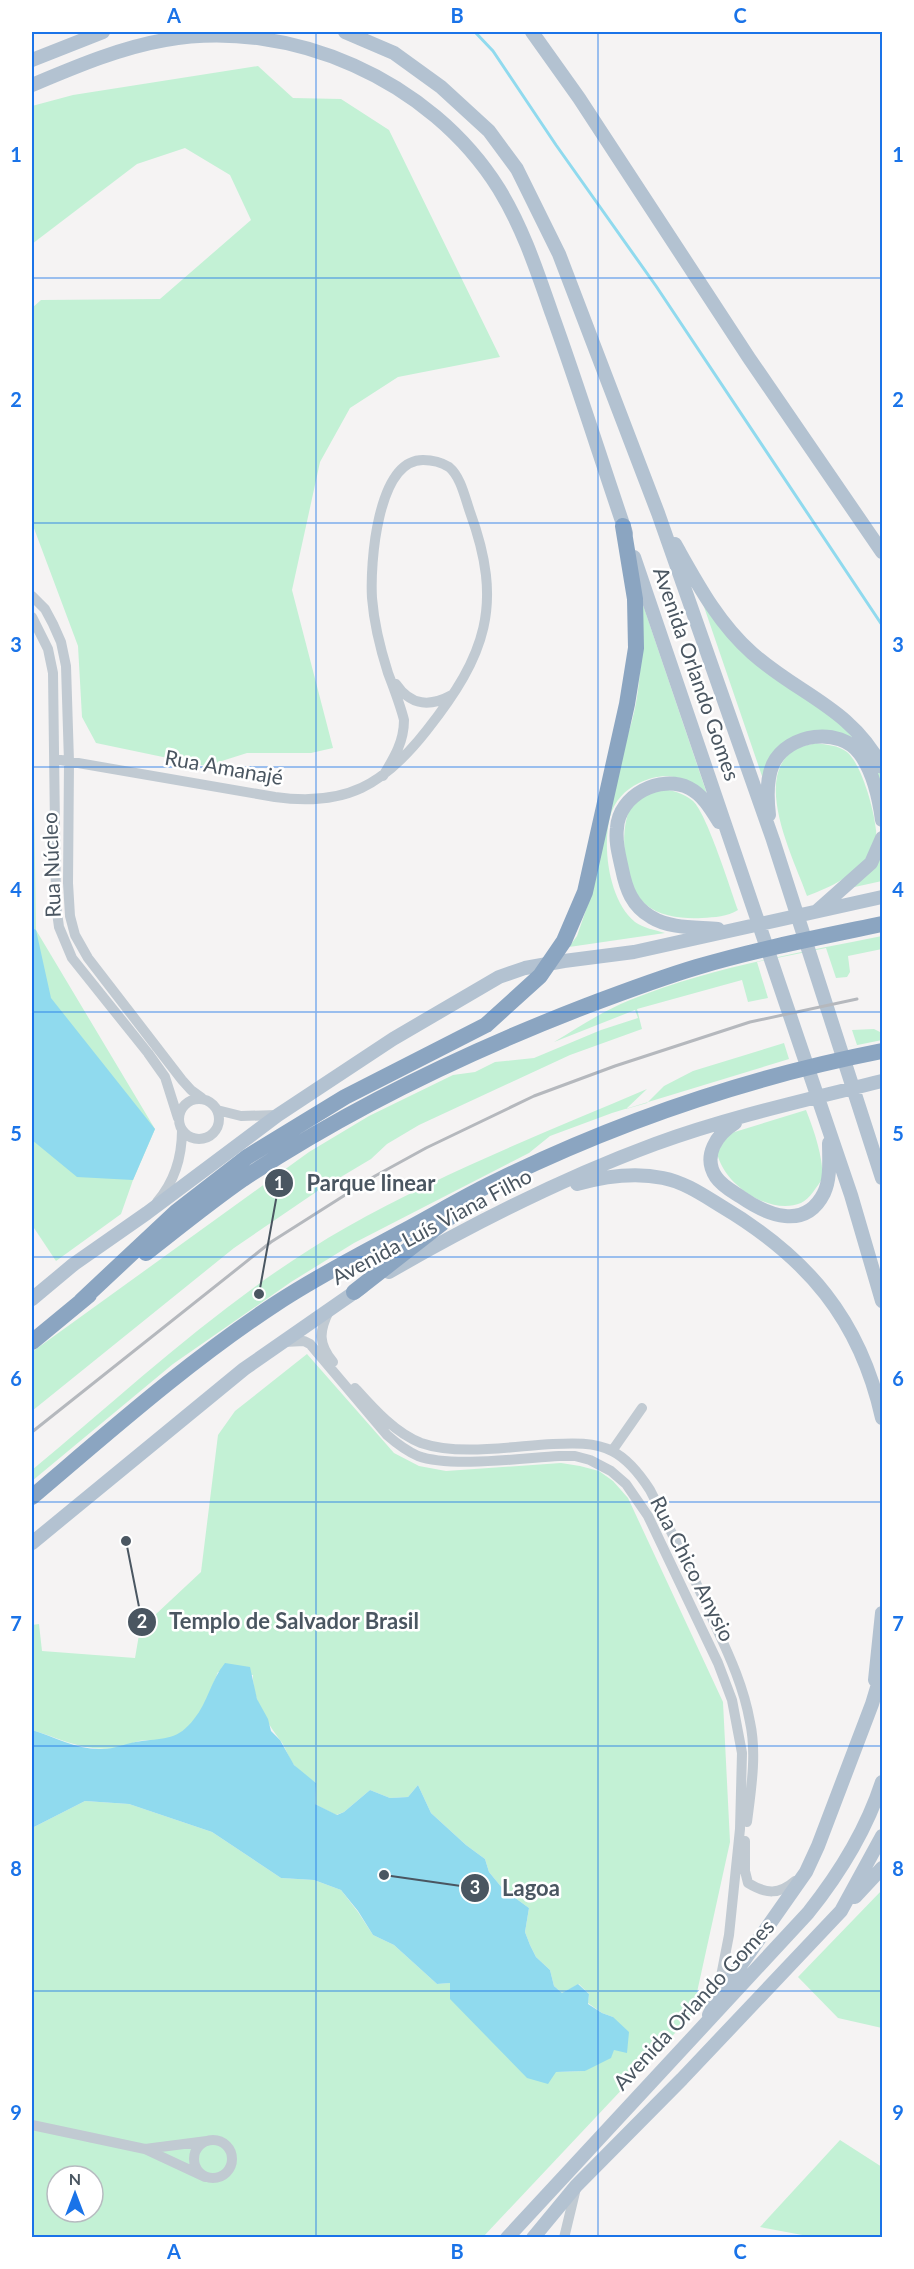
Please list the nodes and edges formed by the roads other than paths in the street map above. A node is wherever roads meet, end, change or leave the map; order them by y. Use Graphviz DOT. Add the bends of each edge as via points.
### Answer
graph roads {
  1 [pos="103,32"];
  2 [pos="345,32"];
  3 [pos="532,32"];
  4 [pos="32,60"];
  5 [pos="32,85"];
  6 [pos="658,513"];
  7 [pos="623,526"];
  8 [pos="882,552"];
  9 [pos="32,596"];
  10 [pos="32,617"];
  11 [pos="387,671"];
  12 [pos="455,694"];
  13 [pos="55,759"];
  14 [pos="69,762"];
  15 [pos="882,767"];
  16 [pos="383,776"];
  17 [pos="882,820"];
  18 [pos="882,838"];
  19 [pos="773,840"];
  20 [pos="737,858"];
  21 [pos="882,897"];
  22 [pos="815,912"];
  23 [pos="882,924"];
  24 [pos="732,931"];
  25 [pos="882,1051"];
  26 [pos="882,1081"];
  27 [pos="202,1098"];
  28 [pos="218,1110"];
  29 [pos="755,1112"];
  30 [pos="278,1115"];
  31 [pos="178,1118"];
  32 [pos="866,1122"];
  33 [pos="182,1131"];
  34 [pos="829,1135"];
  35 [pos="882,1155"];
  36 [pos="882,1178"];
  37 [pos="498,1180"];
  38 [pos="538,1194"];
  39 [pos="147,1213"];
  40 [pos="74,1264"];
  41 [pos="32,1292"];
  42 [pos="354,1292"];
  43 [pos="32,1299"];
  44 [pos="81,1301"];
  45 [pos="882,1301"];
  46 [pos="331,1308"];
  47 [pos="32,1342"];
  48 [pos="281,1342"];
  49 [pos="642,1408"];
  50 [pos="882,1418"];
  51 [pos="612,1451"];
  52 [pos="602,1466"];
  53 [pos="32,1497"];
  54 [pos="32,1542"];
  55 [pos="882,1613"];
  56 [pos="882,1671"];
  57 [pos="872,1704"];
  58 [pos="882,1782"];
  59 [pos="882,1836"];
  60 [pos="882,1868"];
  61 [pos="806,1872"];
  62 [pos="841,1911"];
  63 [pos="717,1999"];
  64 [pos="701,2030"];
  65 [pos="32,2125"];
  66 [pos="207,2141"];
  67 [pos="145,2149"];
  68 [pos="205,2177"];
  69 [pos="576,2186"];
  70 [pos="507,2238"];
  71 [pos="533,2238"];
  72 [pos="564,2238"];
  1 -- 4 [label="main road"];
  2 -- 6 [label="main road, Avenida Orlando Gomes" via="394,53 441,87 489,131 517,169 559,254"];
  3 -- 8 [label="main road"];
  5 -- 7 [label="main road, Avenida Orlando Gomes" via="119,52 199,36 281,42 335,57 408,96 470,152 498,188 520,228"];
  6 -- 15 [label="main road" via="710,604 731,632 774,671 850,724"];
  6 -- 19 [label="main road, Avenida Orlando Gomes"];
  7 -- 20 [label="main road, Avenida Orlando Gomes"];
  7 -- 44 [label="highway" via="635,599 636,648 627,704 585,892 564,941 540,976 477,1031 356,1091 247,1157 176,1212"];
  9 -- 14 [label="street, Rua Núcleo" via="45,609 61,642 66,666"];
  10 -- 13 [label="street, Rua Núcleo" via="48,649 53,673"];
  11 -- 12 [label="street, Rua Amanajé" via="401,692 422,704"];
  11 -- 12 [label="street, Rua Amanajé" via="372,598 378,525 397,473 411,462 430,460 455,474 472,519 486,577 483,631"];
  11 -- 16 [label="street, Rua Amanajé" via="404,729 399,749"];
  12 -- 16 [label="street, Rua Amanajé" via="410,753"];
  13 -- 14 [label="street, Rua Amanajé"];
  13 -- 31 [label="street, Rua Núcleo" via="59,927 72,958 165,1077"];
  14 -- 16 [label="street, Rua Amanajé" via="309,801 343,795"];
  14 -- 27 [label="street, Rua Núcleo" via="68,883 75,934 88,958 182,1080"];
  17 -- 19 [label="main road" via="879,799 860,753 850,743 816,736 799,740 774,762 767,803"];
  18 -- 22 [label="main road" via="871,863"];
  19 -- 32 [label="main road, Avenida Orlando Gomes"];
  20 -- 24 [label="main road" via="711,809 689,788 665,784 632,796 616,826 625,886 642,911 668,924"];
  20 -- 34 [label="main road, Avenida Orlando Gomes"];
  21 -- 22 [label="main road"];
  22 -- 24 [label="main road"];
  23 -- 44 [label="highway" via="752,952 644,984 549,1020 412,1082 243,1180"];
  24 -- 30 [label="main road" via="634,952 525,968 499,977 393,1039"];
  25 -- 37 [label="highway, Avenida Luís Viana Filho" via="780,1075 651,1116"];
  26 -- 29 [label="main road, Avenida Luís Viana Filho"];
  27 -- 28 [label="street"];
  27 -- 31 [label="street" via="183,1105"];
  28 -- 30 [label="street" via="241,1116"];
  28 -- 33 [label="street" via="219,1123 212,1134 200,1139"];
  29 -- 34 [label="main road" via="722,1132 711,1162 722,1184 776,1216 790,1217 806,1211 824,1194 829,1172"];
  29 -- 38 [label="main road, Avenida Luís Viana Filho" via="654,1145"];
  30 -- 39 [label="main road"];
  31 -- 33 [label="street"];
  32 -- 35 [label="main road"];
  32 -- 36 [label="main road, Avenida Orlando Gomes"];
  33 -- 39 [label="street" via="175,1173"];
  34 -- 45 [label="main road, Avenida Orlando Gomes"];
  37 -- 42 [label="highway"];
  37 -- 53 [label="highway, Avenida Luís Viana Filho" via="277,1303 153,1395"];
  38 -- 42 [label="main road, Avenida Luís Viana Filho"];
  38 -- 50 [label="main road" via="606,1176 639,1174 666,1178 731,1211 772,1240 823,1288 865,1358"];
  39 -- 40 [label="main road"];
  40 -- 41 [label="main road"];
  40 -- 43 [label="main road"];
  42 -- 46 [label="main road, Avenida Luís Viana Filho"];
  44 -- 47 [label="highway"];
  46 -- 48 [label="main road, Avenida Luís Viana Filho"];
  46 -- 51 [label="street, Rua Chico Anysio" via="321,1328 325,1351 378,1412 407,1437 452,1449 568,1443"];
  48 -- 52 [label="street, Rua Chico Anysio" via="297,1340 310,1344 387,1435 417,1455 450,1462 575,1456"];
  48 -- 54 [label="main road, Avenida Luís Viana Filho"];
  49 -- 51 [label="street"];
  51 -- 52 [label="street" via="601,1452 598,1461"];
  51 -- 61 [label="street, Rua Chico Anysio" via="640,1474 651,1490 712,1616 745,1700 753,1748 745,1842 748,1883 775,1893 785,1890"];
  52 -- 63 [label="street, Rua Chico Anysio" via="626,1484 648,1516 722,1673 740,1736 740,1829 729,1935"];
  55 -- 57 [label="main road"];
  56 -- 57 [label="main road"];
  57 -- 61 [label="main road"];
  58 -- 64 [label="main road, Avenida Orlando Gomes" via="869,1818 830,1886"];
  59 -- 62 [label="main road, Avenida Orlando Gomes"];
  60 -- 62 [label="main road"];
  61 -- 63 [label="main road"];
  62 -- 69 [label="main road, Avenida Orlando Gomes"];
  63 -- 64 [label="main road"];
  64 -- 70 [label="main road, Avenida Orlando Gomes"];
  65 -- 67 [label="street"];
  66 -- 67 [label="street"];
  66 -- 68 [label="street" via="194,2155 196,2168"];
  66 -- 68 [label="street" via="226,2144 233,2162 222,2176"];
  67 -- 68 [label="street"];
  69 -- 71 [label="main road, Avenida Orlando Gomes"];
  69 -- 72 [label="street"];
}
